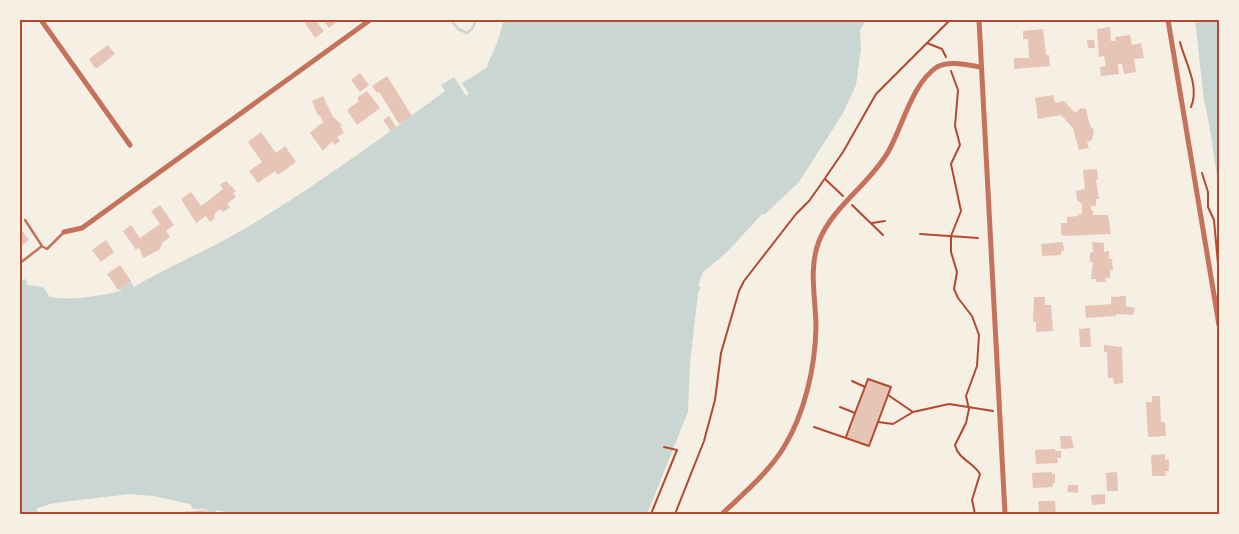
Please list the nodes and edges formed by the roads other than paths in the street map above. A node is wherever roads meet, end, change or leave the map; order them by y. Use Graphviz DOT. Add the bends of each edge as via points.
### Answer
graph roads {
  1 [pos="41,20"];
  2 [pos="370,20"];
  3 [pos="979,20"];
  4 [pos="1168,20"];
  5 [pos="981,67"];
  6 [pos="130,146"];
  7 [pos="25,220"];
  8 [pos="64,232"];
  9 [pos="42,246"];
  10 [pos="20,263"];
  11 [pos="1219,325"];
  12 [pos="722,514"];
  13 [pos="1004,514"];
  1 -- 6 [label="street"];
  2 -- 8 [label="street" via="82,228"];
  3 -- 5 [label="street"];
  4 -- 11 [label="street"];
  5 -- 12 [label="street" via="948,63 934,69 921,86 884,159 825,228 815,254 812,283 815,350 800,414 784,448"];
  5 -- 13 [label="street"];
  7 -- 9 [label="lane"];
  8 -- 9 [label="lane" via="47,249"];
  9 -- 10 [label="lane"];
}
